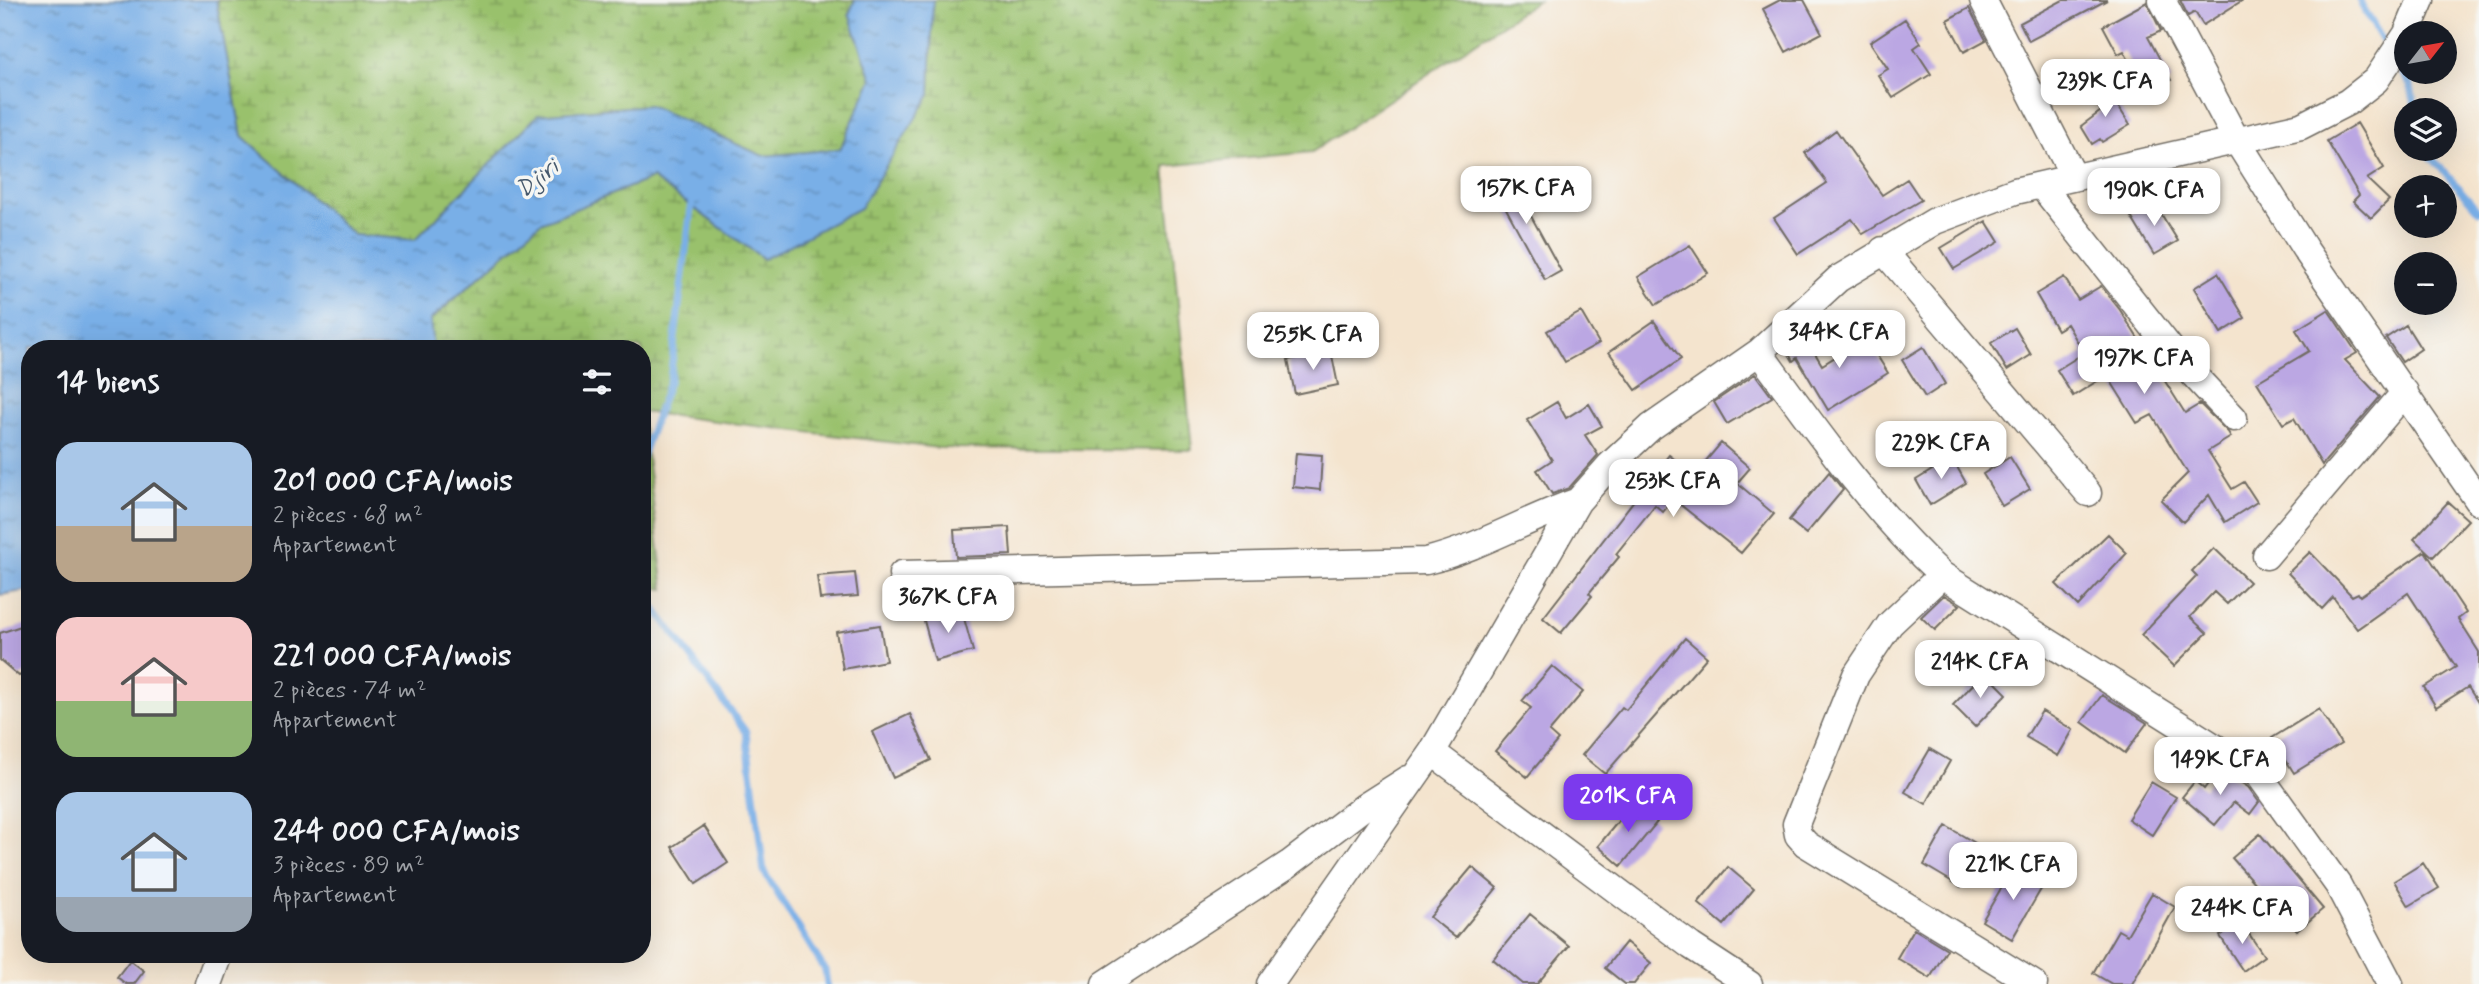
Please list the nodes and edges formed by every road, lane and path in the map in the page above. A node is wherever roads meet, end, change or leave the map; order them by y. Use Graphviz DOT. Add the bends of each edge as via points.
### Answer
graph roads {
  1 [pos="1983,0"];
  2 [pos="2162,0"];
  3 [pos="2420,0"];
  4 [pos="2412,21"];
  5 [pos="2394,54"];
  6 [pos="2237,141"];
  7 [pos="2074,177"];
  8 [pos="2040,185"];
  9 [pos="1883,250"];
  10 [pos="1759,352"];
  11 [pos="2405,392"];
  12 [pos="2234,418"];
  13 [pos="2088,493"];
  14 [pos="1578,501"];
  15 [pos="2479,502"];
  16 [pos="2266,556"];
  17 [pos="902,574"];
  18 [pos="1942,575"];
  19 [pos="1432,752"];
  20 [pos="1417,774"];
  21 [pos="216,963"];
  22 [pos="208,984"];
  23 [pos="1105,984"];
  24 [pos="1270,984"];
  25 [pos="1749,984"];
  26 [pos="2034,984"];
  27 [pos="2390,984"];
  1 -- 7 [label="street"];
  2 -- 6 [label="street"];
  3 -- 4 [label="street"];
  5 -- 6 [label="street" via="2376,80 2348,102 2301,126"];
  6 -- 7 [label="street"];
  6 -- 11 [label="street" via="2305,249"];
  7 -- 8 [label="street"];
  8 -- 9 [label="street" via="1976,203"];
  8 -- 12 [label="street" via="2178,358"];
  9 -- 10 [label="street" via="1838,279"];
  9 -- 13 [label="street"];
  10 -- 14 [label="street" via="1651,427"];
  10 -- 18 [label="street" via="1849,475 1898,534"];
  11 -- 15 [label="street"];
  11 -- 16 [label="street"];
  14 -- 17 [label="street" via="1452,555 1426,561"];
  14 -- 19 [label="street"];
  18 -- 26 [label="street" via="1890,624 1856,676 1796,824 1798,835"];
  18 -- 27 [label="street" via="2259,775 2338,885"];
  19 -- 20 [label="street"];
  19 -- 25 [label="street" via="1691,946"];
  20 -- 23 [label="street"];
  20 -- 24 [label="street"];
  21 -- 22 [label="street"];
}
